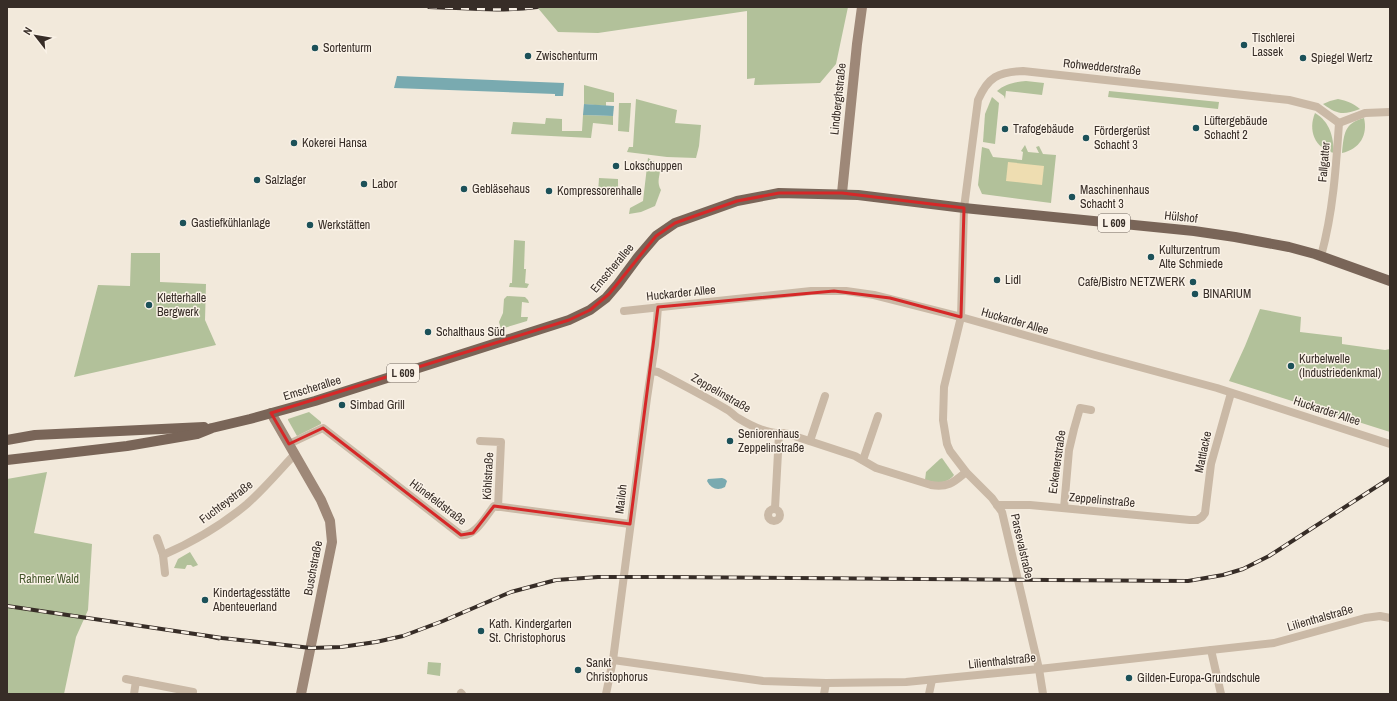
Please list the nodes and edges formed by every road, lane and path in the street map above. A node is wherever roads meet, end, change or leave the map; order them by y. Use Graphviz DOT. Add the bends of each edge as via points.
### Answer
graph roads {
  1 [pos="862,7"];
  2 [pos="1390,112"];
  3 [pos="1339,123"];
  4 [pos="842,194"];
  5 [pos="964,208"];
  6 [pos="1321,256"];
  7 [pos="1390,280"];
  8 [pos="658,307"];
  9 [pos="624,311"];
  10 [pos="961,317"];
  11 [pos="652,371"];
  12 [pos="1231,393"];
  13 [pos="825,396"];
  14 [pos="1091,410"];
  15 [pos="271,413"];
  16 [pos="878,416"];
  17 [pos="212,428"];
  18 [pos="779,434"];
  19 [pos="7,440"];
  20 [pos="810,441"];
  21 [pos="480,442"];
  22 [pos="288,444"];
  23 [pos="1390,444"];
  24 [pos="294,454"];
  25 [pos="7,460"];
  26 [pos="863,460"];
  27 [pos="966,472"];
  28 [pos="998,504"];
  29 [pos="498,507"];
  30 [pos="774,508"];
  31 [pos="1064,508"];
  32 [pos="1202,517"];
  33 [pos="630,524"];
  34 [pos="157,538"];
  35 [pos="162,555"];
  36 [pos="165,573"];
  37 [pos="1390,618"];
  38 [pos="1211,650"];
  39 [pos="613,660"];
  40 [pos="1039,669"];
  41 [pos="126,679"];
  42 [pos="932,680"];
  43 [pos="136,681"];
  44 [pos="826,683"];
  45 [pos="193,692"];
  46 [pos="134,694"];
  47 [pos="301,694"];
  48 [pos="606,694"];
  49 [pos="824,694"];
  50 [pos="929,694"];
  51 [pos="1043,694"];
  52 [pos="1220,694"];
  1 -- 4 [label="street, Lindberghstraße"];
  2 -- 3 [label="street" via="1365,113"];
  3 -- 5 [label="street, Rohwedderstraße" via="1317,107 1289,100 1009,71 990,80 978,100"];
  3 -- 6 [label="street, Fallgatter" via="1334,185"];
  4 -- 5 [label="main road, Emscherallee / L 609"];
  4 -- 15 [label="main road, Emscherallee / L 609" via="767,195 737,201 675,223 656,236 606,298 580,315 546,328"];
  5 -- 6 [label="main road, Hülshof / L 609" via="1194,231 1281,246"];
  5 -- 10 [label="street, Parsevalstraße"];
  6 -- 7 [label="main road, Hülshof / L 609"];
  8 -- 9 [label="street, Huckarder Allee"];
  8 -- 10 [label="street, Huckarder Allee" via="834,291 890,298"];
  8 -- 11 [label="street, Mailoh"];
  10 -- 12 [label="street, Huckarder Allee"];
  10 -- 27 [label="street, Parsevalstraße" via="944,387 943,420 950,451"];
  11 -- 18 [label="street, Zeppelinstraße" via="730,410 738,418 756,427"];
  11 -- 33 [label="street, Mailoh"];
  12 -- 23 [label="street, Huckarder Allee"];
  12 -- 32 [label="street, Mattlacke" via="1211,464 1207,507"];
  13 -- 20 [label="street"];
  14 -- 31 [label="street, Eckenerstraße" via="1080,408 1074,429 1069,450"];
  15 -- 17 [label="main road, Emscherallee / L 609"];
  15 -- 22 [label="street, Buschstraße"];
  16 -- 26 [label="street"];
  17 -- 19 [label="main road, Emscherallee / L 609" via="35,435"];
  17 -- 25 [label="main road, Emscherallee / L 609" via="197,434 127,446"];
  18 -- 20 [label="street, Zeppelinstraße"];
  18 -- 30 [label="street"];
  20 -- 26 [label="street, Zeppelinstraße"];
  21 -- 29 [label="street, Köhlstraße" via="501,442"];
  22 -- 24 [label="street, Buschstraße"];
  22 -- 29 [label="street, Hünefeldstraße" via="323,428 465,536 472,533 494,506"];
  24 -- 35 [label="street, Fuchteystraße" via="262,490 233,515 196,539"];
  24 -- 47 [label="street, Buschstraße" via="321,500 330,521 332,536"];
  26 -- 27 [label="street, Zeppelinstraße" via="876,468 941,487 949,485"];
  27 -- 28 [label="street, Parsevalstraße"];
  28 -- 31 [label="street, Zeppelinstraße"];
  28 -- 40 [label="street, Parsevalstraße"];
  29 -- 33 [label="street"];
  31 -- 32 [label="street, Zeppelinstraße" via="1190,520"];
  33 -- 39 [label="street, Mailoh"];
  34 -- 35 [label="street"];
  35 -- 36 [label="street"];
  37 -- 38 [label="street, Lilienthalstraße" via="1365,618 1274,643"];
  38 -- 40 [label="street, Lilienthalstraße"];
  38 -- 52 [label="street"];
  39 -- 44 [label="street, Lilienthalstraße" via="763,681"];
  39 -- 48 [label="street, Mailoh"];
  40 -- 42 [label="street, Lilienthalstraße"];
  40 -- 51 [label="street, Parsevalstraße"];
  41 -- 43 [label="street"];
  42 -- 44 [label="street, Lilienthalstraße"];
  42 -- 50 [label="street"];
  43 -- 45 [label="street"];
  43 -- 46 [label="street"];
  44 -- 49 [label="street"];
}
